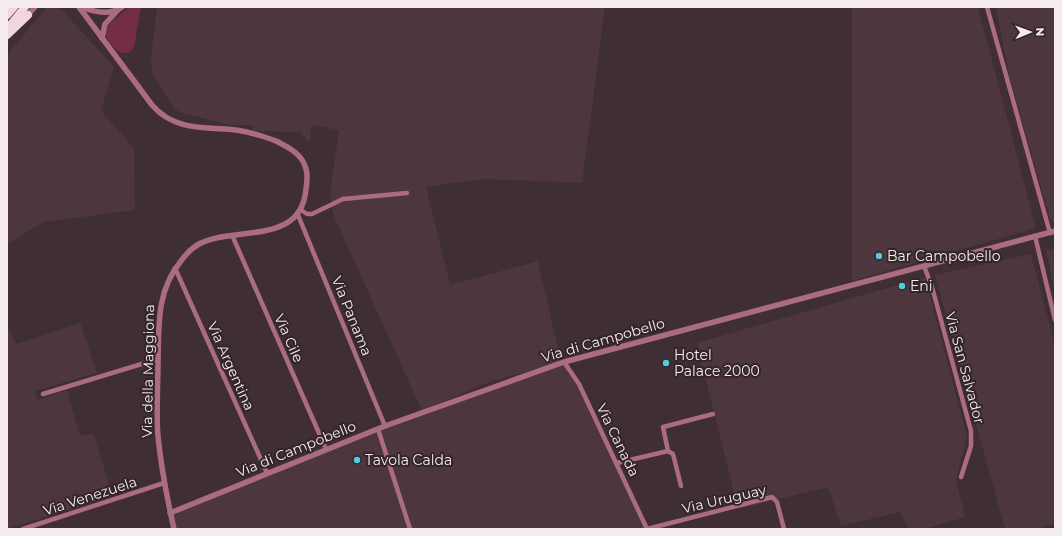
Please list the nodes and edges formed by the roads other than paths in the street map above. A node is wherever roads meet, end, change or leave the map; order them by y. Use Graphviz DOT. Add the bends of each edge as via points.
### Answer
graph roads {
  1 [pos="14,7"];
  2 [pos="25,7"];
  3 [pos="35,7"];
  4 [pos="80,7"];
  5 [pos="987,7"];
  6 [pos="120,8"];
  7 [pos="7,15"];
  8 [pos="28,16"];
  9 [pos="7,29"];
  10 [pos="7,35"];
  11 [pos="102,38"];
  12 [pos="7,41"];
  13 [pos="407,193"];
  14 [pos="300,212"];
  15 [pos="1053,232"];
  16 [pos="232,235"];
  17 [pos="1035,236"];
  18 [pos="924,266"];
  19 [pos="175,268"];
  20 [pos="1055,320"];
  21 [pos="158,359"];
  22 [pos="564,362"];
  23 [pos="43,394"];
  24 [pos="713,414"];
  25 [pos="385,426"];
  26 [pos="378,429"];
  27 [pos="326,449"];
  28 [pos="668,451"];
  29 [pos="617,464"];
  30 [pos="267,473"];
  31 [pos="962,477"];
  32 [pos="164,483"];
  33 [pos="681,486"];
  34 [pos="170,513"];
  35 [pos="22,529"];
  36 [pos="174,529"];
  37 [pos="410,529"];
  38 [pos="647,529"];
  39 [pos="784,529"];
  1 -- 7 [label="highway"];
  2 -- 9 [label="highway"];
  3 -- 8 [label="street"];
  4 -- 6 [label="street" via="100,12"];
  4 -- 11 [label="street"];
  5 -- 15 [label="street"];
  6 -- 11 [label="street" via="105,24"];
  8 -- 10 [label="highway"];
  8 -- 12 [label="street"];
  11 -- 14 [label="street" via="152,105 168,120 184,126 256,134 295,152 307,172 306,192"];
  13 -- 14 [label="street" via="343,199 312,214"];
  14 -- 16 [label="street, Via della Maggiona" via="284,226"];
  14 -- 25 [label="street, Via Panama"];
  15 -- 17 [label="street, Via di Campobello"];
  16 -- 19 [label="street, Via della Maggiona" via="199,244 188,252"];
  16 -- 27 [label="street, Via Cile"];
  17 -- 18 [label="street, Via di Campobello"];
  17 -- 20 [label="street"];
  18 -- 22 [label="street, Via di Campobello"];
  18 -- 31 [label="street, Via San Salvador" via="971,431 971,446"];
  19 -- 21 [label="street, Via della Maggiona" via="161,301"];
  19 -- 30 [label="street, Via Argentina"];
  21 -- 23 [label="street"];
  21 -- 32 [label="street, Via della Maggiona" via="158,430"];
  22 -- 25 [label="street, Via di Campobello"];
  22 -- 29 [label="street, Via Canada" via="578,384"];
  24 -- 28 [label="street" via="663,427"];
  25 -- 26 [label="street, Via di Campobello"];
  26 -- 27 [label="street, Via di Campobello"];
  26 -- 37 [label="street"];
  27 -- 30 [label="street, Via di Campobello"];
  28 -- 29 [label="street"];
  28 -- 33 [label="street" via="673,454"];
  29 -- 38 [label="street, Via Canada"];
  30 -- 34 [label="street, Via di Campobello"];
  32 -- 34 [label="street, Via della Maggiona"];
  32 -- 35 [label="street, Via Venezuela"];
  34 -- 36 [label="street, Via della Maggiona"];
  38 -- 39 [label="street, Via Uruguay" via="770,497 775,498 777,502"];
}
